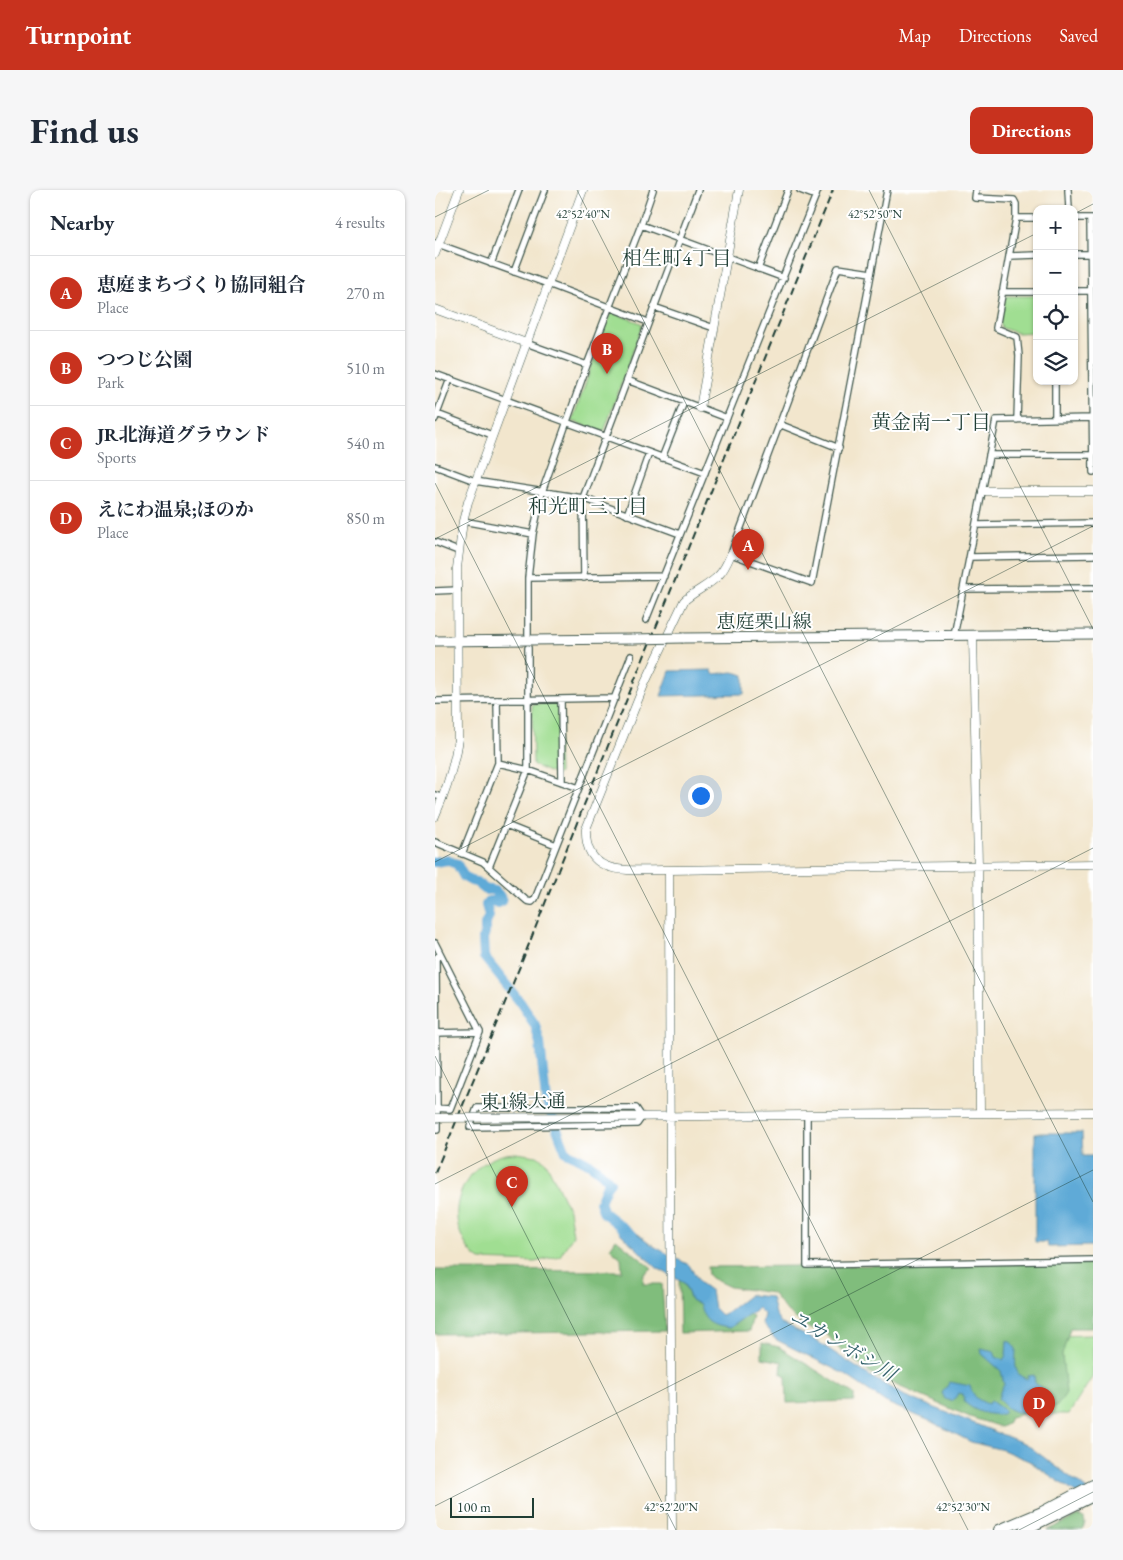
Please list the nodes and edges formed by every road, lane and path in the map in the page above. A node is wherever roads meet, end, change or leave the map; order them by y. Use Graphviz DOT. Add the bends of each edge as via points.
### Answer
graph roads {
  1 [pos="459,190"];
  2 [pos="519,190"];
  3 [pos="545,190"];
  4 [pos="583,190"];
  5 [pos="653,190"];
  6 [pos="698,190"];
  7 [pos="739,190"];
  8 [pos="788,190"];
  9 [pos="800,190"];
  10 [pos="887,190"];
  11 [pos="976,190"];
  12 [pos="1068,190"];
  13 [pos="817,193"];
  14 [pos="1069,205"];
  15 [pos="1016,218"];
  16 [pos="1033,218"];
  17 [pos="1078,218"];
  18 [pos="1092,218"];
  19 [pos="641,225"];
  20 [pos="679,239"];
  21 [pos="437,244"];
  22 [pos="435,254"];
  23 [pos="1078,254"];
  24 [pos="1090,254"];
  25 [pos="1033,255"];
  26 [pos="1009,256"];
  27 [pos="727,257"];
  28 [pos="491,264"];
  29 [pos="758,269"];
  30 [pos="515,272"];
  31 [pos="871,273"];
  32 [pos="784,278"];
  33 [pos="548,284"];
  34 [pos="1078,291"];
  35 [pos="1090,291"];
  36 [pos="1002,292"];
  37 [pos="1033,292"];
  38 [pos="610,307"];
  39 [pos="654,307"];
  40 [pos="435,308"];
  41 [pos="649,322"];
  42 [pos="714,328"];
  43 [pos="1092,341"];
  44 [pos="526,343"];
  45 [pos="587,365"];
  46 [pos="435,374"];
  47 [pos="449,379"];
  48 [pos="627,380"];
  49 [pos="1055,385"];
  50 [pos="504,401"];
  51 [pos="684,402"];
  52 [pos="700,408"];
  53 [pos="436,417"];
  54 [pos="727,418"];
  55 [pos="1093,418"];
  56 [pos="1055,419"];
  57 [pos="1017,420"];
  58 [pos="567,423"];
  59 [pos="779,424"];
  60 [pos="492,435"];
  61 [pos="605,437"];
  62 [pos="839,448"];
  63 [pos="649,453"];
  64 [pos="989,455"];
  65 [pos="1093,455"];
  66 [pos="662,458"];
  67 [pos="435,466"];
  68 [pos="1093,472"];
  69 [pos="705,473"];
  70 [pos="475,481"];
  71 [pos="983,491"];
  72 [pos="1093,491"];
  73 [pos="542,492"];
  74 [pos="583,498"];
  75 [pos="627,514"];
  76 [pos="463,522"];
  77 [pos="1093,523"];
  78 [pos="977,525"];
  79 [pos="533,534"];
  80 [pos="680,534"];
  81 [pos="435,542"];
  82 [pos="459,551"];
  83 [pos="731,554"];
  84 [pos="1093,555"];
  85 [pos="970,556"];
  86 [pos="664,576"];
  87 [pos="528,578"];
  88 [pos="584,578"];
  89 [pos="1093,588"];
  90 [pos="963,589"];
  91 [pos="458,590"];
  92 [pos="435,591"];
  93 [pos="646,620"];
  94 [pos="528,634"];
  95 [pos="1093,634"];
  96 [pos="954,636"];
  97 [pos="973,636"];
  98 [pos="435,641"];
  99 [pos="458,641"];
  100 [pos="528,648"];
  101 [pos="631,656"];
  102 [pos="616,698"];
  103 [pos="561,699"];
  104 [pos="458,700"];
  105 [pos="497,700"];
  106 [pos="528,700"];
  107 [pos="435,701"];
  108 [pos="498,763"];
  109 [pos="529,770"];
  110 [pos="561,782"];
  111 [pos="579,788"];
  112 [pos="439,796"];
  113 [pos="435,816"];
  114 [pos="506,825"];
  115 [pos="435,842"];
  116 [pos="556,845"];
  117 [pos="462,854"];
  118 [pos="1093,864"];
  119 [pos="978,866"];
  120 [pos="489,867"];
  121 [pos="669,870"];
  122 [pos="435,943"];
  123 [pos="438,956"];
  124 [pos="480,1032"];
  125 [pos="436,1033"];
  126 [pos="436,1108"];
  127 [pos="1093,1112"];
  128 [pos="980,1113"];
  129 [pos="807,1115"];
  130 [pos="670,1116"];
  131 [pos="643,1117"];
  132 [pos="435,1118"];
  133 [pos="436,1130"];
  134 [pos="1093,1260"];
  135 [pos="1091,1489"];
  136 [pos="1076,1500"];
  137 [pos="672,1530"];
  138 [pos="999,1530"];
  139 [pos="1024,1530"];
  1 -- 21 [label="street"];
  2 -- 28 [label="street"];
  3 -- 30 [label="street"];
  4 -- 33 [label="street"];
  5 -- 19 [label="street"];
  6 -- 20 [label="street"];
  7 -- 27 [label="street"];
  8 -- 29 [label="street"];
  9 -- 13 [label="street"];
  10 -- 31 [label="street"];
  11 -- 15 [label="street" via="975,198 1014,200"];
  12 -- 14 [label="street"];
  13 -- 32 [label="street"];
  15 -- 16 [label="street"];
  15 -- 26 [label="street"];
  17 -- 18 [label="street"];
  18 -- 24 [label="street"];
  19 -- 20 [label="street"];
  19 -- 38 [label="street"];
  20 -- 27 [label="street"];
  20 -- 39 [label="street"];
  21 -- 22 [label="street"];
  21 -- 28 [label="street"];
  23 -- 24 [label="street"];
  24 -- 35 [label="street"];
  25 -- 26 [label="street"];
  26 -- 36 [label="street"];
  27 -- 29 [label="street"];
  27 -- 42 [label="street"];
  28 -- 30 [label="street"];
  29 -- 32 [label="street"];
  30 -- 33 [label="street"];
  31 -- 59 [label="street" via="838,268"];
  31 -- 62 [label="street"];
  32 -- 54 [label="street"];
  33 -- 38 [label="street"];
  33 -- 44 [label="street"];
  34 -- 35 [label="street"];
  35 -- 43 [label="street"];
  36 -- 37 [label="street"];
  36 -- 57 [label="street" via="996,328 1017,337"];
  38 -- 41 [label="street"];
  38 -- 45 [label="street"];
  39 -- 41 [label="street"];
  39 -- 42 [label="street"];
  40 -- 44 [label="street"];
  41 -- 48 [label="street"];
  42 -- 52 [label="street"];
  43 -- 55 [label="street"];
  44 -- 45 [label="street"];
  44 -- 50 [label="street"];
  45 -- 58 [label="street"];
  46 -- 47 [label="street"];
  47 -- 50 [label="street"];
  47 -- 53 [label="street"];
  48 -- 51 [label="street"];
  48 -- 61 [label="street"];
  49 -- 56 [label="street"];
  50 -- 58 [label="street"];
  50 -- 60 [label="street"];
  51 -- 52 [label="street"];
  51 -- 66 [label="street"];
  52 -- 54 [label="street"];
  53 -- 60 [label="street"];
  54 -- 69 [label="street"];
  55 -- 56 [label="street"];
  55 -- 65 [label="street"];
  56 -- 57 [label="street"];
  57 -- 64 [label="street" via="996,420"];
  58 -- 61 [label="street"];
  58 -- 73 [label="street"];
  59 -- 62 [label="street"];
  59 -- 83 [label="street"];
  60 -- 70 [label="street"];
  61 -- 63 [label="street"];
  61 -- 74 [label="street"];
  62 -- 83 [label="street" via="812,583"];
  63 -- 66 [label="street"];
  63 -- 75 [label="street"];
  64 -- 65 [label="street"];
  64 -- 71 [label="street"];
  65 -- 68 [label="street"];
  66 -- 69 [label="street"];
  67 -- 70 [label="street"];
  69 -- 80 [label="street"];
  70 -- 73 [label="street"];
  70 -- 76 [label="street"];
  71 -- 72 [label="street"];
  71 -- 78 [label="street"];
  73 -- 74 [label="street"];
  73 -- 79 [label="street"];
  74 -- 75 [label="street"];
  74 -- 88 [label="street"];
  75 -- 80 [label="street"];
  76 -- 79 [label="street"];
  76 -- 82 [label="street"];
  77 -- 78 [label="street"];
  78 -- 85 [label="street"];
  79 -- 87 [label="street"];
  80 -- 86 [label="street"];
  81 -- 82 [label="street"];
  82 -- 91 [label="street"];
  83 -- 121 [label="street" via="720,574 683,601 644,685 586,829 587,846 603,866"];
  84 -- 85 [label="street"];
  85 -- 90 [label="street"];
  86 -- 88 [label="street"];
  86 -- 93 [label="street"];
  87 -- 88 [label="street"];
  87 -- 94 [label="street"];
  89 -- 90 [label="street"];
  90 -- 96 [label="street"];
  91 -- 92 [label="street"];
  91 -- 99 [label="street"];
  95 -- 97 [label="main road, 恵庭栗山線"];
  96 -- 97 [label="main road, 恵庭栗山線"];
  96 -- 99 [label="main road, 恵庭栗山線, bridge"];
  97 -- 119 [label="street"];
  98 -- 99 [label="main road, 恵庭栗山線"];
  99 -- 104 [label="street"];
  100 -- 106 [label="street"];
  101 -- 102 [label="street"];
  102 -- 103 [label="street"];
  102 -- 111 [label="street"];
  103 -- 106 [label="street"];
  103 -- 110 [label="street"];
  104 -- 105 [label="street"];
  104 -- 107 [label="street"];
  104 -- 112 [label="street" via="456,756"];
  105 -- 106 [label="street"];
  105 -- 108 [label="street"];
  106 -- 109 [label="street"];
  108 -- 109 [label="street"];
  108 -- 117 [label="street"];
  109 -- 110 [label="street"];
  109 -- 114 [label="street"];
  110 -- 111 [label="street"];
  111 -- 116 [label="street"];
  112 -- 113 [label="street"];
  114 -- 116 [label="street"];
  114 -- 120 [label="street"];
  115 -- 117 [label="street"];
  116 -- 120 [label="street" via="532,902"];
  117 -- 120 [label="street"];
  118 -- 119 [label="street"];
  119 -- 121 [label="street"];
  119 -- 128 [label="street"];
  121 -- 130 [label="street"];
  122 -- 123 [label="street"];
  123 -- 124 [label="street"];
  123 -- 125 [label="street"];
  124 -- 125 [label="street"];
  124 -- 126 [label="street" via="450,1109"];
  125 -- 126 [label="street"];
  126 -- 133 [label="street"];
  127 -- 128 [label="street, 東1線大通"];
  128 -- 129 [label="street, 東1線大通"];
  129 -- 130 [label="street, 東1線大通"];
  129 -- 134 [label="street" via="807,1265"];
  130 -- 131 [label="street, 東1線大通"];
  130 -- 137 [label="street"];
  131 -- 131 [label="street" via="637,1124 470,1127 477,1108 636,1108"];
  131 -- 132 [label="street, 東1線大通, bridge"];
  135 -- 136 [label="highway"];
  136 -- 138 [label="highway"];
  136 -- 139 [label="highway"];
}
